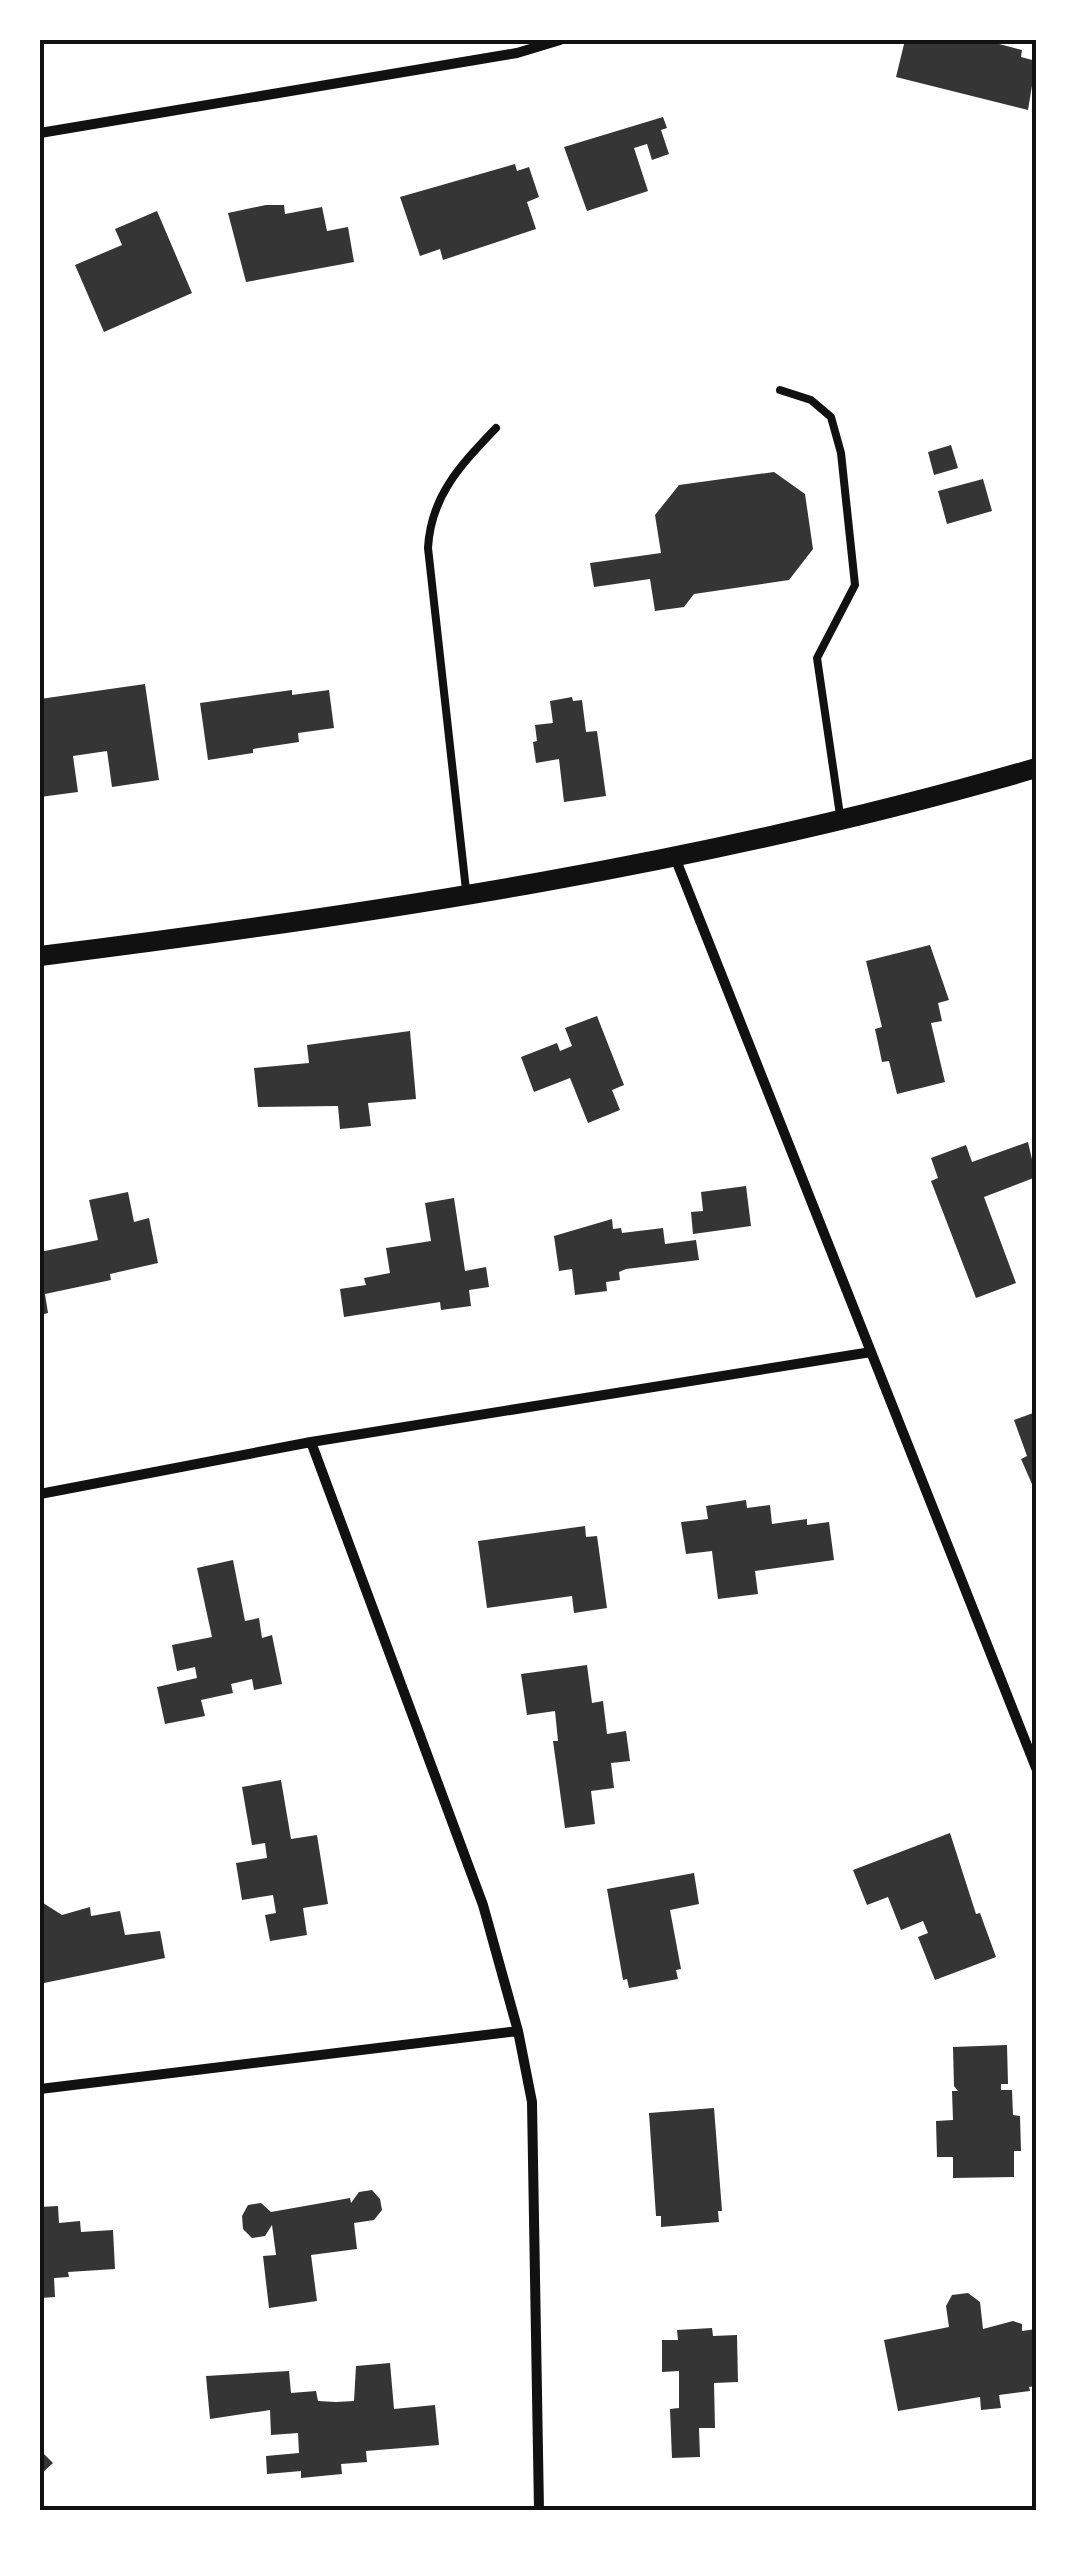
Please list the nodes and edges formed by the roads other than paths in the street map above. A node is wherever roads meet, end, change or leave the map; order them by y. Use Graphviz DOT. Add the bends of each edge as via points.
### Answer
graph roads {
  1 [pos="560,40"];
  2 [pos="40,132"];
  3 [pos="780,390"];
  4 [pos="496,428"];
  5 [pos="1036,768"];
  6 [pos="840,820"];
  7 [pos="674,854"];
  8 [pos="466,895"];
  9 [pos="40,956"];
  10 [pos="871,1352"];
  11 [pos="311,1442"];
  12 [pos="40,1494"];
  13 [pos="1036,1768"];
  14 [pos="518,2030"];
  15 [pos="40,2090"];
  16 [pos="539,2510"];
  1 -- 2 [label="street"];
  3 -- 6 [label="lane" via="811,400 831,417 841,454 856,585 817,658"];
  4 -- 8 [label="lane" via="445,483 429,525"];
  5 -- 6 [label="main road"];
  6 -- 7 [label="main road"];
  7 -- 8 [label="main road"];
  7 -- 10 [label="street"];
  8 -- 9 [label="main road" via="334,919"];
  10 -- 11 [label="street"];
  10 -- 13 [label="street"];
  11 -- 12 [label="street"];
  11 -- 14 [label="street" via="482,1904"];
  14 -- 15 [label="street"];
  14 -- 16 [label="street" via="532,2102"];
}
